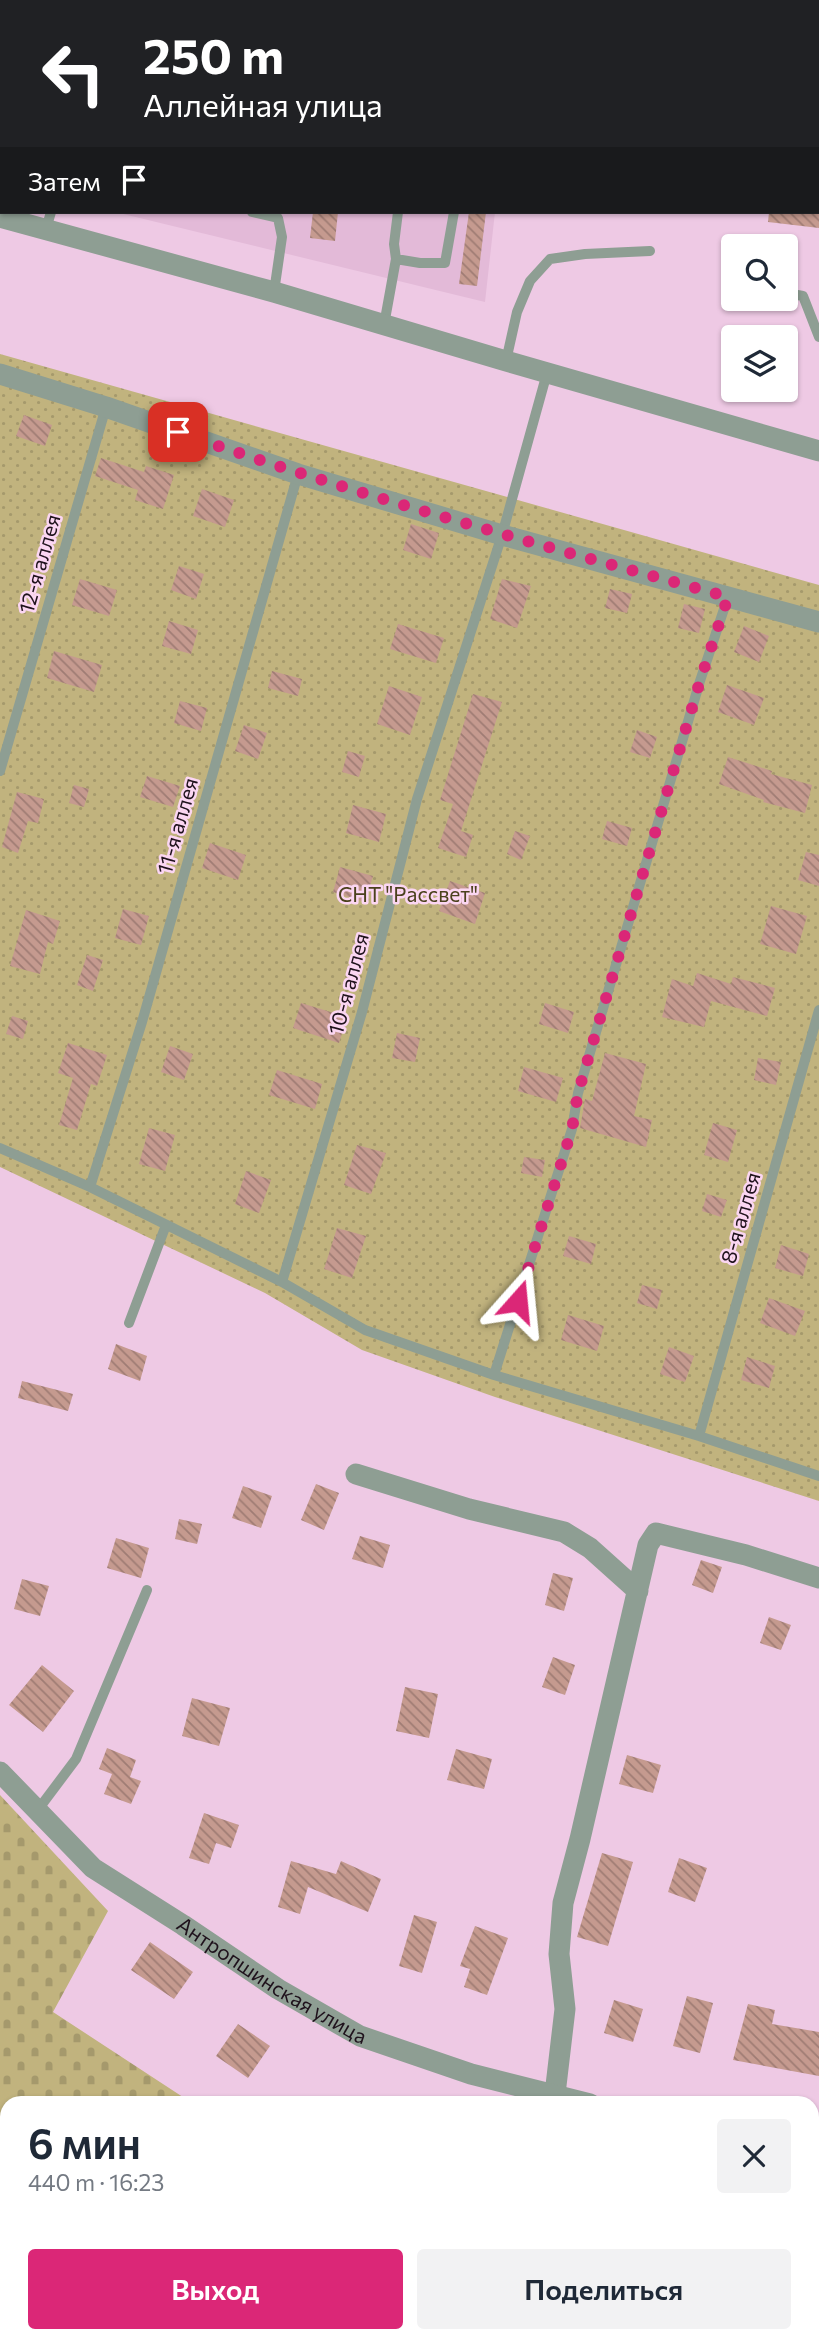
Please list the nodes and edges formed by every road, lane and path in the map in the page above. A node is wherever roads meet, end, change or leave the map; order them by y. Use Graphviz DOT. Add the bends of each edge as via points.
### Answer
graph roads {
  1 [pos="261,214"];
  2 [pos="398,214"];
  3 [pos="454,214"];
  4 [pos="0,217"];
  5 [pos="48,220"];
  6 [pos="650,251"];
  7 [pos="396,260"];
  8 [pos="274,292"];
  9 [pos="798,295"];
  10 [pos="384,325"];
  11 [pos="819,337"];
  12 [pos="506,362"];
  13 [pos="547,373"];
  14 [pos="0,374"];
  15 [pos="106,407"];
  16 [pos="819,451"];
  17 [pos="298,474"];
  18 [pos="502,535"];
  19 [pos="728,597"];
  20 [pos="819,622"];
  21 [pos="0,771"];
  22 [pos="819,1010"];
  23 [pos="0,1148"];
  24 [pos="90,1187"];
  25 [pos="166,1225"];
  26 [pos="282,1282"];
  27 [pos="129,1323"];
  28 [pos="494,1375"];
  29 [pos="699,1436"];
  30 [pos="356,1474"];
  31 [pos="819,1476"];
  32 [pos="819,1578"];
  33 [pos="147,1590"];
  34 [pos="638,1591"];
  35 [pos="0,1772"];
  36 [pos="37,1811"];
  37 [pos="555,2094"];
  38 [pos="562,2096"];
  1 -- 8 [label="lane" via="278,218 282,237"];
  2 -- 7 [label="lane"];
  3 -- 7 [label="lane" via="445,263"];
  4 -- 5 [label="street"];
  5 -- 8 [label="street"];
  6 -- 12 [label="lane" via="550,259 530,281 517,312"];
  7 -- 10 [label="lane"];
  8 -- 10 [label="street"];
  9 -- 11 [label="lane" via="803,296"];
  10 -- 12 [label="street"];
  12 -- 13 [label="street"];
  13 -- 16 [label="street"];
  13 -- 18 [label="lane, 10-я аллея"];
  14 -- 15 [label="street"];
  15 -- 17 [label="street"];
  15 -- 21 [label="lane, 12-я аллея"];
  17 -- 18 [label="street"];
  17 -- 24 [label="lane, 11-я аллея"];
  18 -- 19 [label="street"];
  18 -- 26 [label="lane, 10-я аллея" via="417,799 362,1012"];
  19 -- 20 [label="street"];
  19 -- 28 [label="lane" via="578,1093 572,1129"];
  22 -- 29 [label="lane, 8-я аллея"];
  23 -- 24 [label="lane"];
  24 -- 25 [label="lane"];
  25 -- 26 [label="lane"];
  25 -- 27 [label="lane"];
  26 -- 28 [label="lane" via="365,1330"];
  28 -- 29 [label="lane"];
  29 -- 31 [label="lane"];
  30 -- 34 [label="street" via="564,1532 590,1548"];
  32 -- 34 [label="street" via="656,1533 648,1545"];
  33 -- 36 [label="lane" via="76,1759"];
  34 -- 37 [label="street" via="563,1903 559,1955 565,2009"];
  35 -- 36 [label="street, Антропшинская улица"];
  36 -- 37 [label="street, Антропшинская улица" via="93,1868 278,1989 360,2036 471,2074"];
  37 -- 38 [label="street, Антропшинская улица"];
}
